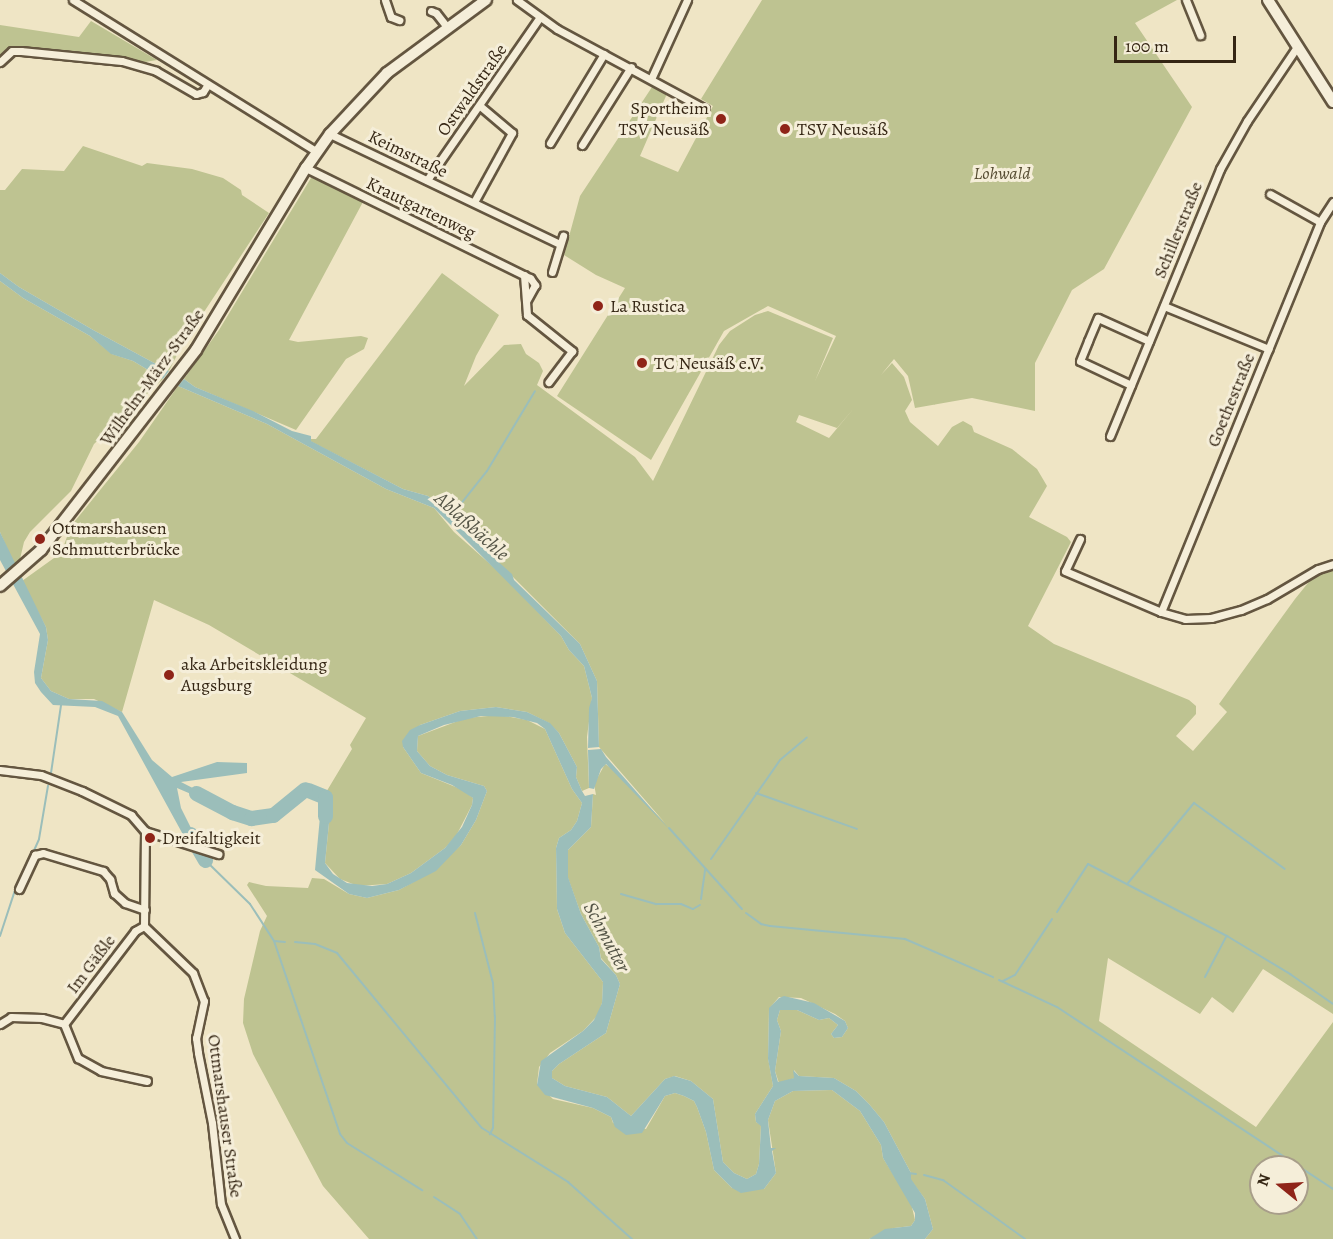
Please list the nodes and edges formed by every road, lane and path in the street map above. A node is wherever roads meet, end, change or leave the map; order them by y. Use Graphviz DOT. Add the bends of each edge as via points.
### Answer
graph roads {
  1 [pos="73,0"];
  2 [pos="385,0"];
  3 [pos="486,0"];
  4 [pos="517,0"];
  5 [pos="687,0"];
  6 [pos="1186,0"];
  7 [pos="1268,0"];
  8 [pos="431,11"];
  9 [pos="540,17"];
  10 [pos="399,20"];
  11 [pos="447,27"];
  12 [pos="1200,35"];
  13 [pos="1297,47"];
  14 [pos="604,54"];
  15 [pos="0,62"];
  16 [pos="631,67"];
  17 [pos="651,79"];
  18 [pos="208,84"];
  19 [pos="1333,102"];
  20 [pos="480,106"];
  21 [pos="705,109"];
  22 [pos="330,134"];
  23 [pos="550,143"];
  24 [pos="582,145"];
  25 [pos="317,152"];
  26 [pos="306,168"];
  27 [pos="427,180"];
  28 [pos="1270,194"];
  29 [pos="474,202"];
  30 [pos="1333,202"];
  31 [pos="1320,222"];
  32 [pos="552,272"];
  33 [pos="524,275"];
  34 [pos="526,301"];
  35 [pos="1164,306"];
  36 [pos="1149,341"];
  37 [pos="1269,349"];
  38 [pos="549,382"];
  39 [pos="1131,384"];
  40 [pos="1110,436"];
  41 [pos="1080,539"];
  42 [pos="1333,564"];
  43 [pos="2,585"];
  44 [pos="1161,612"];
  45 [pos="0,770"];
  46 [pos="145,831"];
  47 [pos="218,854"];
  48 [pos="19,889"];
  49 [pos="145,910"];
  50 [pos="144,926"];
  51 [pos="0,1024"];
  52 [pos="64,1024"];
  53 [pos="147,1082"];
  54 [pos="235,1239"];
  1 -- 18 [label="street"];
  2 -- 10 [label="street" via="391,17"];
  3 -- 11 [label="street, Wilhelm-März-Straße"];
  4 -- 9 [label="street"];
  5 -- 17 [label="street"];
  6 -- 12 [label="street"];
  7 -- 13 [label="street"];
  8 -- 11 [label="street"];
  9 -- 14 [label="street"];
  9 -- 20 [label="street, Ostwaldstraße"];
  11 -- 22 [label="street, Wilhelm-März-Straße" via="387,73"];
  13 -- 19 [label="street"];
  13 -- 35 [label="street, Schillerstraße" via="1251,114 1220,169"];
  14 -- 16 [label="street"];
  14 -- 23 [label="street"];
  15 -- 18 [label="street" via="12,51 122,61 156,71 196,94"];
  16 -- 17 [label="street"];
  16 -- 24 [label="street"];
  17 -- 21 [label="street"];
  18 -- 25 [label="street"];
  20 -- 27 [label="street, Ostwaldstraße"];
  20 -- 29 [label="street" via="512,133"];
  22 -- 25 [label="street, Wilhelm-März-Straße"];
  22 -- 27 [label="street, Keimstraße"];
  25 -- 26 [label="street, Wilhelm-März-Straße"];
  26 -- 33 [label="street, Krautgartenweg"];
  26 -- 43 [label="street, Wilhelm-März-Straße" via="185,365 52,536"];
  27 -- 29 [label="street, Keimstraße"];
  28 -- 31 [label="street"];
  29 -- 32 [label="street, Keimstraße" via="562,240"];
  30 -- 31 [label="street, Goethestraße"];
  31 -- 37 [label="street, Goethestraße"];
  33 -- 34 [label="street"];
  33 -- 34 [label="street" via="536,285"];
  34 -- 38 [label="street" via="531,320 572,351"];
  35 -- 36 [label="street, Schillerstraße"];
  35 -- 37 [label="street"];
  36 -- 39 [label="street, Schillerstraße"];
  36 -- 39 [label="street" via="1098,318 1080,361"];
  37 -- 44 [label="street, Goethestraße"];
  39 -- 40 [label="street, Schillerstraße"];
  41 -- 44 [label="street" via="1065,571"];
  42 -- 44 [label="street" via="1255,605 1226,614 1198,619"];
  45 -- 46 [label="street" via="41,775 82,791 131,815"];
  46 -- 47 [label="street"];
  46 -- 49 [label="street"];
  48 -- 49 [label="street" via="35,855 44,853 103,871 114,893 125,903"];
  49 -- 50 [label="street"];
  50 -- 52 [label="street, Im Gäßle" via="135,931"];
  50 -- 54 [label="street, Ottmarshauser Straße" via="193,973 204,1001 196,1038 212,1123 221,1204"];
  51 -- 52 [label="street" via="11,1017 42,1018"];
  52 -- 53 [label="street" via="78,1058 101,1071"];
}
